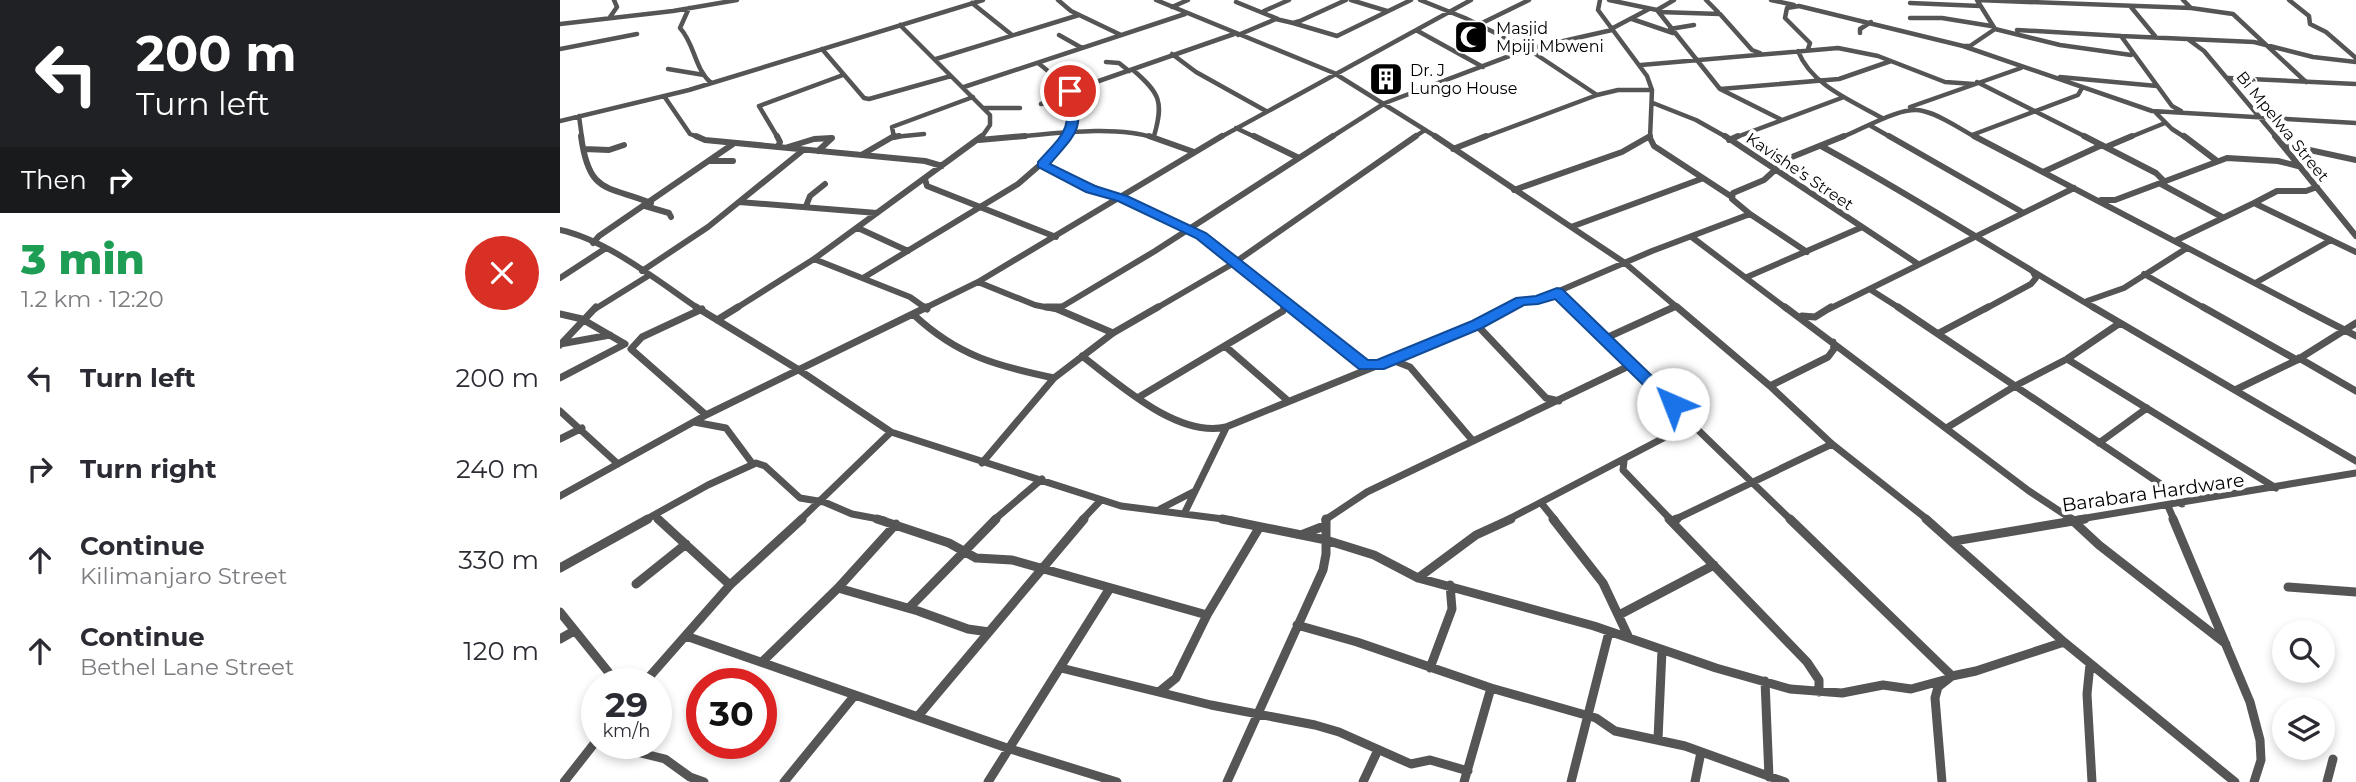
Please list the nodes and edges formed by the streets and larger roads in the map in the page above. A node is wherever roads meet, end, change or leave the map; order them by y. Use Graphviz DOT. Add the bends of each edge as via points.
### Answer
graph roads {
  1 [pos="614,0"];
  2 [pos="676,0"];
  3 [pos="737,0"];
  4 [pos="983,0"];
  5 [pos="1058,0"];
  6 [pos="1156,0"];
  7 [pos="1188,0"];
  8 [pos="1245,0"];
  9 [pos="1289,0"];
  10 [pos="1349,0"];
  11 [pos="1411,0"];
  12 [pos="1420,0"];
  13 [pos="1471,0"];
  14 [pos="1529,0"];
  15 [pos="1600,0"];
  16 [pos="1609,0"];
  17 [pos="1674,0"];
  18 [pos="1706,0"];
  19 [pos="1771,0"];
  20 [pos="1977,0"];
  21 [pos="2183,0"];
  22 [pos="2289,0"];
  23 [pos="1234,1"];
  24 [pos="1909,1"];
  25 [pos="2080,2"];
  26 [pos="972,3"];
  27 [pos="1793,4"];
  28 [pos="1980,6"];
  29 [pos="1172,7"];
  30 [pos="2131,7"];
  31 [pos="689,8"];
  32 [pos="2191,8"];
  33 [pos="1655,10"];
  34 [pos="673,11"];
  35 [pos="1264,11"];
  36 [pos="1381,12"];
  37 [pos="1450,12"];
  38 [pos="1716,12"];
  39 [pos="1186,14"];
  40 [pos="1079,15"];
  41 [pos="609,18"];
  42 [pos="1910,18"];
  43 [pos="1278,19"];
  44 [pos="1633,19"];
  45 [pos="1871,22"];
  46 [pos="1293,23"];
  47 [pos="560,24"];
  48 [pos="901,25"];
  49 [pos="1478,25"];
  50 [pos="1693,26"];
  51 [pos="1898,28"];
  52 [pos="1996,28"];
  53 [pos="1416,30"];
  54 [pos="1612,30"];
  55 [pos="1672,31"];
  56 [pos="1860,33"];
  57 [pos="637,34"];
  58 [pos="1236,34"];
  59 [pos="1012,35"];
  60 [pos="1059,36"];
  61 [pos="1121,36"];
  62 [pos="2121,36"];
  63 [pos="2155,36"];
  64 [pos="1805,38"];
  65 [pos="2185,38"];
  66 [pos="2266,44"];
  67 [pos="1809,47"];
  68 [pos="1082,48"];
  69 [pos="1971,48"];
  70 [pos="822,49"];
  71 [pos="1843,49"];
  72 [pos="560,50"];
  73 [pos="1528,50"];
  74 [pos="1798,53"];
  75 [pos="1172,54"];
  76 [pos="1753,54"];
  77 [pos="2132,55"];
  78 [pos="936,59"];
  79 [pos="2356,60"];
  80 [pos="1697,61"];
  81 [pos="1892,61"];
  82 [pos="1038,62"];
  83 [pos="1106,62"];
  84 [pos="1641,65"];
  85 [pos="1483,67"];
  86 [pos="2022,67"];
  87 [pos="668,69"];
  88 [pos="1131,70"];
  89 [pos="1334,73"];
  90 [pos="704,75"];
  91 [pos="843,75"];
  92 [pos="951,76"];
  93 [pos="2047,76"];
  94 [pos="2228,78"];
  95 [pos="1822,81"];
  96 [pos="1945,82"];
  97 [pos="2306,82"];
  98 [pos="711,83"];
  99 [pos="1976,83"];
  100 [pos="2356,84"];
  101 [pos="2157,86"];
  102 [pos="964,87"];
  103 [pos="1962,88"];
  104 [pos="2082,88"];
  105 [pos="1720,89"];
  106 [pos="1653,90"];
  107 [pos="1070,93"];
  108 [pos="1597,95"];
  109 [pos="664,96"];
  110 [pos="973,97"];
  111 [pos="1844,97"];
  112 [pos="1385,103"];
  113 [pos="1041,104"];
  114 [pos="1653,106"];
  115 [pos="1910,107"];
  116 [pos="983,108"];
  117 [pos="1020,108"];
  118 [pos="2034,110"];
  119 [pos="1266,111"];
  120 [pos="2152,111"];
  121 [pos="2184,113"];
  122 [pos="579,116"];
  123 [pos="1882,118"];
  124 [pos="2262,118"];
  125 [pos="1782,120"];
  126 [pos="560,121"];
  127 [pos="2165,123"];
  128 [pos="2356,123"];
  129 [pos="1871,126"];
  130 [pos="1236,128"];
  131 [pos="1425,130"];
  132 [pos="1070,133"];
  133 [pos="924,134"];
  134 [pos="1972,135"];
  135 [pos="1154,136"];
  136 [pos="894,137"];
  137 [pos="1650,138"];
  138 [pos="979,140"];
  139 [pos="1729,140"];
  140 [pos="733,144"];
  141 [pos="1640,144"];
  142 [pos="2282,144"];
  143 [pos="624,145"];
  144 [pos="1654,146"];
  145 [pos="1821,146"];
  146 [pos="2104,146"];
  147 [pos="781,147"];
  148 [pos="584,149"];
  149 [pos="1453,149"];
  150 [pos="802,151"];
  151 [pos="817,152"];
  152 [pos="1194,152"];
  153 [pos="861,155"];
  154 [pos="1299,158"];
  155 [pos="2356,160"];
  156 [pos="710,161"];
  157 [pos="733,161"];
  158 [pos="2217,162"];
  159 [pos="1042,165"];
  160 [pos="942,166"];
  161 [pos="2299,166"];
  162 [pos="1777,167"];
  163 [pos="2043,172"];
  164 [pos="1700,179"];
  165 [pos="926,182"];
  166 [pos="2163,183"];
  167 [pos="825,184"];
  168 [pos="2317,187"];
  169 [pos="2074,188"];
  170 [pos="1514,190"];
  171 [pos="1732,197"];
  172 [pos="1122,198"];
  173 [pos="2100,200"];
  174 [pos="739,202"];
  175 [pos="2255,203"];
  176 [pos="648,205"];
  177 [pos="806,206"];
  178 [pos="980,209"];
  179 [pos="2022,212"];
  180 [pos="877,213"];
  181 [pos="1750,214"];
  182 [pos="671,217"];
  183 [pos="2222,217"];
  184 [pos="1570,227"];
  185 [pos="858,228"];
  186 [pos="1860,228"];
  187 [pos="1189,229"];
  188 [pos="560,230"];
  189 [pos="2356,236"];
  190 [pos="1056,237"];
  191 [pos="1974,237"];
  192 [pos="1693,238"];
  193 [pos="590,240"];
  194 [pos="2331,240"];
  195 [pos="2175,241"];
  196 [pos="606,248"];
  197 [pos="2187,248"];
  198 [pos="908,251"];
  199 [pos="1807,251"];
  200 [pos="2356,252"];
  201 [pos="814,259"];
  202 [pos="1234,263"];
  203 [pos="1625,264"];
  204 [pos="1918,264"];
  205 [pos="2033,272"];
  206 [pos="645,274"];
  207 [pos="2144,274"];
  208 [pos="1747,277"];
  209 [pos="560,278"];
  210 [pos="863,278"];
  211 [pos="2035,281"];
  212 [pos="978,282"];
  213 [pos="2051,282"];
  214 [pos="2257,282"];
  215 [pos="1871,290"];
  216 [pos="1557,293"];
  217 [pos="2101,299"];
  218 [pos="2084,301"];
  219 [pos="1676,306"];
  220 [pos="1284,307"];
  221 [pos="702,309"];
  222 [pos="927,309"];
  223 [pos="1057,309"];
  224 [pos="2102,312"];
  225 [pos="560,314"];
  226 [pos="914,315"];
  227 [pos="1798,315"];
  228 [pos="1815,317"];
  229 [pos="582,319"];
  230 [pos="717,320"];
  231 [pos="2120,323"];
  232 [pos="2356,323"];
  233 [pos="1477,325"];
  234 [pos="1814,328"];
  235 [pos="2345,330"];
  236 [pos="1113,333"];
  237 [pos="1939,333"];
  238 [pos="611,334"];
  239 [pos="2356,336"];
  240 [pos="1606,338"];
  241 [pos="1833,342"];
  242 [pos="560,344"];
  243 [pos="1225,346"];
  244 [pos="1082,356"];
  245 [pos="1828,357"];
  246 [pos="1853,357"];
  247 [pos="2067,359"];
  248 [pos="2298,359"];
  249 [pos="1391,360"];
  250 [pos="1379,365"];
  251 [pos="1631,365"];
  252 [pos="799,370"];
  253 [pos="560,378"];
  254 [pos="1054,378"];
  255 [pos="1770,386"];
  256 [pos="2015,386"];
  257 [pos="2235,390"];
  258 [pos="2356,391"];
  259 [pos="1139,397"];
  260 [pos="1287,400"];
  261 [pos="1559,401"];
  262 [pos="2147,408"];
  263 [pos="560,411"];
  264 [pos="706,415"];
  265 [pos="693,422"];
  266 [pos="1692,423"];
  267 [pos="1226,427"];
  268 [pos="1948,427"];
  269 [pos="582,428"];
  270 [pos="1210,430"];
  271 [pos="891,432"];
  272 [pos="1220,437"];
  273 [pos="560,439"];
  274 [pos="1473,441"];
  275 [pos="2099,443"];
  276 [pos="1832,444"];
  277 [pos="1624,461"];
  278 [pos="2356,461"];
  279 [pos="752,463"];
  280 [pos="982,463"];
  281 [pos="618,464"];
  282 [pos="1604,471"];
  283 [pos="2356,473"];
  284 [pos="1627,475"];
  285 [pos="1042,479"];
  286 [pos="1754,481"];
  287 [pos="2276,488"];
  288 [pos="1194,491"];
  289 [pos="560,496"];
  290 [pos="1101,500"];
  291 [pos="819,501"];
  292 [pos="1542,504"];
  293 [pos="2182,504"];
  294 [pos="2168,506"];
  295 [pos="1160,510"];
  296 [pos="1185,512"];
  297 [pos="655,516"];
  298 [pos="2072,519"];
  299 [pos="1672,521"];
  300 [pos="897,524"];
  301 [pos="1324,526"];
  302 [pos="1259,528"];
  303 [pos="1301,536"];
  304 [pos="1326,540"];
  305 [pos="1954,541"];
  306 [pos="686,544"];
  307 [pos="965,551"];
  308 [pos="1714,565"];
  309 [pos="560,568"];
  310 [pos="1040,569"];
  311 [pos="1418,578"];
  312 [pos="636,584"];
  313 [pos="730,585"];
  314 [pos="1450,585"];
  315 [pos="2288,587"];
  316 [pos="838,588"];
  317 [pos="1110,588"];
  318 [pos="2355,594"];
  319 [pos="909,608"];
  320 [pos="560,612"];
  321 [pos="1207,615"];
  322 [pos="1619,615"];
  323 [pos="1297,625"];
  324 [pos="574,631"];
  325 [pos="989,632"];
  326 [pos="1609,632"];
  327 [pos="686,636"];
  328 [pos="1629,638"];
  329 [pos="560,639"];
  330 [pos="2064,642"];
  331 [pos="2226,644"];
  332 [pos="1662,650"];
  333 [pos="762,662"];
  334 [pos="2090,664"];
  335 [pos="605,668"];
  336 [pos="657,668"];
  337 [pos="1061,668"];
  338 [pos="1430,668"];
  339 [pos="1948,678"];
  340 [pos="1765,681"];
  341 [pos="1172,683"];
  342 [pos="1492,688"];
  343 [pos="1160,691"];
  344 [pos="1819,692"];
  345 [pos="855,695"];
  346 [pos="1180,697"];
  347 [pos="1256,713"];
  348 [pos="919,715"];
  349 [pos="1586,715"];
  350 [pos="1658,739"];
  351 [pos="1007,748"];
  352 [pos="1378,750"];
  353 [pos="1701,752"];
  354 [pos="581,758"];
  355 [pos="665,759"];
  356 [pos="2333,760"];
  357 [pos="1466,777"];
  358 [pos="1769,777"];
  359 [pos="564,778"];
  360 [pos="704,782"];
  361 [pos="784,782"];
  362 [pos="988,782"];
  363 [pos="1117,782"];
  364 [pos="1227,782"];
  365 [pos="1363,782"];
  366 [pos="1571,782"];
  367 [pos="1695,782"];
  368 [pos="1785,782"];
  369 [pos="1942,782"];
  370 [pos="2092,782"];
  371 [pos="2235,782"];
  372 [pos="2254,782"];
  373 [pos="2327,782"];
  1 -- 41 [label="street" via="617,6"];
  2 -- 34 [label="street"];
  3 -- 31 [label="street"];
  4 -- 26 [label="street"];
  5 -- 40 [label="street"];
  6 -- 29 [label="street"];
  7 -- 29 [label="street"];
  8 -- 23 [label="street"];
  9 -- 35 [label="street"];
  10 -- 36 [label="street"];
  10 -- 46 [label="street"];
  11 -- 36 [label="street"];
  12 -- 37 [label="street"];
  13 -- 37 [label="street"];
  14 -- 49 [label="street"];
  15 -- 54 [label="street" via="1598,10"];
  16 -- 33 [label="street"];
  17 -- 33 [label="street"];
  18 -- 38 [label="street"];
  19 -- 27 [label="street"];
  20 -- 25 [label="street"];
  20 -- 28 [label="street"];
  21 -- 32 [label="street"];
  22 -- 79 [label="street" via="2309,17 2310,24 2326,32"];
  23 -- 35 [label="street"];
  24 -- 28 [label="street"];
  24 -- 42 [label="street"];
  25 -- 30 [label="street"];
  26 -- 48 [label="street"];
  26 -- 59 [label="street"];
  27 -- 45 [label="street"];
  27 -- 64 [label="street" via="1785,18"];
  28 -- 52 [label="street"];
  29 -- 39 [label="street"];
  30 -- 32 [label="street"];
  30 -- 63 [label="street"];
  31 -- 34 [label="street"];
  31 -- 90 [label="street" via="681,28 690,37 695,61"];
  32 -- 66 [label="street" via="2232,14"];
  33 -- 38 [label="street"];
  33 -- 44 [label="street"];
  33 -- 55 [label="street"];
  34 -- 41 [label="street"];
  35 -- 43 [label="street"];
  36 -- 46 [label="street" via="1332,37"];
  37 -- 49 [label="street"];
  37 -- 53 [label="street"];
  38 -- 76 [label="street"];
  39 -- 58 [label="street"];
  39 -- 61 [label="street"];
  40 -- 59 [label="street"];
  40 -- 61 [label="street"];
  41 -- 47 [label="street"];
  42 -- 51 [label="street"];
  42 -- 52 [label="street" via="1942,18"];
  43 -- 46 [label="street"];
  43 -- 58 [label="street"];
  44 -- 54 [label="street"];
  44 -- 55 [label="street"];
  45 -- 51 [label="street"];
  45 -- 56 [label="street"];
  48 -- 70 [label="street"];
  48 -- 78 [label="street"];
  49 -- 73 [label="street"];
  50 -- 55 [label="street"];
  51 -- 69 [label="street"];
  52 -- 62 [label="street"];
  52 -- 69 [label="street"];
  52 -- 77 [label="street" via="2066,46"];
  53 -- 85 [label="street"];
  53 -- 89 [label="street"];
  54 -- 73 [label="street"];
  54 -- 84 [label="street"];
  55 -- 80 [label="street"];
  57 -- 72 [label="street"];
  58 -- 75 [label="street"];
  58 -- 89 [label="street"];
  59 -- 78 [label="street"];
  60 -- 68 [label="street"];
  61 -- 68 [label="street"];
  62 -- 63 [label="street"];
  62 -- 77 [label="street"];
  63 -- 65 [label="street"];
  64 -- 67 [label="street"];
  64 -- 71 [label="street"];
  65 -- 66 [label="street"];
  65 -- 94 [label="street, Bi Mpelwa Street" via="2197,44"];
  66 -- 79 [label="street" via="2313,57"];
  66 -- 97 [label="street"];
  67 -- 71 [label="street"];
  67 -- 74 [label="street"];
  68 -- 82 [label="street"];
  69 -- 86 [label="street"];
  70 -- 91 [label="street"];
  70 -- 98 [label="street"];
  71 -- 81 [label="street"];
  73 -- 85 [label="street"];
  73 -- 108 [label="street"];
  74 -- 76 [label="street"];
  74 -- 95 [label="street"];
  75 -- 88 [label="street"];
  75 -- 119 [label="street"];
  76 -- 80 [label="street"];
  77 -- 101 [label="street"];
  78 -- 92 [label="street"];
  80 -- 84 [label="street"];
  80 -- 105 [label="street"];
  81 -- 95 [label="street"];
  81 -- 96 [label="street"];
  82 -- 102 [label="street"];
  82 -- 107 [label="street"];
  83 -- 88 [label="street"];
  84 -- 106 [label="street"];
  85 -- 112 [label="street"];
  86 -- 93 [label="street"];
  86 -- 99 [label="street"];
  87 -- 90 [label="street"];
  88 -- 107 [label="street"];
  88 -- 135 [label="street" via="1160,97"];
  89 -- 112 [label="street"];
  89 -- 119 [label="street"];
  90 -- 98 [label="street"];
  91 -- 92 [label="street" via="869,100"];
  91 -- 147 [label="street" via="759,106"];
  92 -- 102 [label="street"];
  93 -- 101 [label="street"];
  93 -- 104 [label="street"];
  94 -- 97 [label="street"];
  94 -- 124 [label="street, Bi Mpelwa Street"];
  95 -- 105 [label="street"];
  95 -- 111 [label="street"];
  96 -- 99 [label="street"];
  96 -- 103 [label="street"];
  97 -- 100 [label="street"];
  98 -- 109 [label="street"];
  99 -- 103 [label="street"];
  99 -- 118 [label="street"];
  101 -- 121 [label="street" via="2172,106"];
  102 -- 110 [label="street"];
  103 -- 115 [label="street"];
  104 -- 118 [label="street" via="2078,95"];
  104 -- 120 [label="street"];
  105 -- 125 [label="street"];
  106 -- 108 [label="street"];
  106 -- 114 [label="street"];
  107 -- 113 [label="street"];
  107 -- 132 [label="street" via="1075,114"];
  108 -- 149 [label="street"];
  109 -- 122 [label="street"];
  109 -- 140 [label="street" via="690,134"];
  110 -- 116 [label="street"];
  110 -- 136 [label="street" via="892,127"];
  111 -- 123 [label="street"];
  111 -- 125 [label="street"];
  112 -- 131 [label="street"];
  112 -- 154 [label="street"];
  114 -- 137 [label="street"];
  114 -- 139 [label="street, Kavishe’s Street" via="1680,111"];
  115 -- 123 [label="street"];
  115 -- 134 [label="street"];
  116 -- 117 [label="street"];
  116 -- 138 [label="street" via="991,122"];
  118 -- 134 [label="street"];
  118 -- 146 [label="street"];
  119 -- 130 [label="street"];
  120 -- 121 [label="street"];
  120 -- 127 [label="street"];
  121 -- 124 [label="street"];
  122 -- 126 [label="street"];
  122 -- 148 [label="street"];
  123 -- 129 [label="street"];
  124 -- 128 [label="street"];
  124 -- 142 [label="street, Bi Mpelwa Street"];
  125 -- 139 [label="street"];
  127 -- 146 [label="street"];
  127 -- 158 [label="street"];
  129 -- 145 [label="street"];
  129 -- 179 [label="street"];
  130 -- 152 [label="street"];
  130 -- 154 [label="street"];
  131 -- 149 [label="street"];
  131 -- 202 [label="street"];
  132 -- 135 [label="street"];
  132 -- 138 [label="street"];
  132 -- 159 [label="street"];
  133 -- 136 [label="street"];
  134 -- 163 [label="street"];
  135 -- 152 [label="street"];
  136 -- 153 [label="street"];
  137 -- 141 [label="street"];
  137 -- 144 [label="street"];
  138 -- 160 [label="street"];
  139 -- 162 [label="street, Kavishe’s Street"];
  140 -- 147 [label="street"];
  140 -- 156 [label="street"];
  141 -- 144 [label="street"];
  141 -- 170 [label="street"];
  142 -- 155 [label="street"];
  142 -- 161 [label="street, Bi Mpelwa Street"];
  143 -- 148 [label="street"];
  144 -- 164 [label="street"];
  145 -- 162 [label="street"];
  145 -- 191 [label="street"];
  146 -- 163 [label="street"];
  146 -- 166 [label="street" via="2156,173"];
  147 -- 150 [label="street"];
  147 -- 151 [label="street" via="832,138"];
  148 -- 176 [label="street" via="589,171 601,187"];
  149 -- 170 [label="street"];
  150 -- 151 [label="street"];
  150 -- 174 [label="street"];
  151 -- 153 [label="street"];
  152 -- 172 [label="street"];
  153 -- 160 [label="street"];
  154 -- 187 [label="street"];
  156 -- 157 [label="street"];
  156 -- 176 [label="street"];
  158 -- 161 [label="street" via="2243,158"];
  158 -- 166 [label="street"];
  159 -- 172 [label="street" via="1091,189"];
  159 -- 178 [label="street"];
  160 -- 165 [label="street"];
  161 -- 168 [label="street, Bi Mpelwa Street"];
  162 -- 171 [label="street" via="1764,180"];
  162 -- 186 [label="street, Kavishe’s Street"];
  163 -- 169 [label="street"];
  164 -- 171 [label="street"];
  164 -- 184 [label="street"];
  165 -- 178 [label="street"];
  165 -- 180 [label="street"];
  166 -- 173 [label="street" via="2115,200"];
  166 -- 183 [label="street"];
  167 -- 177 [label="street" via="810,196"];
  168 -- 175 [label="street" via="2277,191"];
  168 -- 189 [label="street, Bi Mpelwa Street"];
  169 -- 173 [label="street"];
  169 -- 179 [label="street"];
  170 -- 184 [label="street"];
  171 -- 181 [label="street"];
  172 -- 187 [label="street"];
  172 -- 190 [label="street"];
  173 -- 195 [label="street"];
  174 -- 177 [label="street"];
  174 -- 206 [label="street"];
  175 -- 183 [label="street"];
  175 -- 194 [label="street"];
  176 -- 182 [label="street"];
  176 -- 193 [label="street"];
  177 -- 180 [label="street"];
  178 -- 190 [label="street"];
  178 -- 198 [label="street"];
  179 -- 191 [label="street"];
  180 -- 185 [label="street"];
  181 -- 192 [label="street"];
  181 -- 199 [label="street"];
  183 -- 195 [label="street"];
  184 -- 203 [label="street"];
  185 -- 198 [label="street"];
  185 -- 201 [label="street"];
  186 -- 199 [label="street"];
  186 -- 204 [label="street, Kavishe’s Street"];
  187 -- 202 [label="street"];
  187 -- 223 [label="street"];
  188 -- 193 [label="street"];
  190 -- 212 [label="street"];
  191 -- 204 [label="street"];
  191 -- 205 [label="street"];
  192 -- 203 [label="street"];
  192 -- 208 [label="street"];
  193 -- 196 [label="street"];
  194 -- 200 [label="street"];
  194 -- 214 [label="street"];
  195 -- 197 [label="street"];
  196 -- 206 [label="street"];
  196 -- 209 [label="street"];
  197 -- 207 [label="street"];
  197 -- 214 [label="street"];
  198 -- 210 [label="street"];
  199 -- 208 [label="street"];
  201 -- 210 [label="street"];
  201 -- 230 [label="street"];
  202 -- 220 [label="street"];
  202 -- 236 [label="street"];
  203 -- 216 [label="street"];
  203 -- 219 [label="street"];
  204 -- 215 [label="street"];
  205 -- 211 [label="street"];
  205 -- 213 [label="street"];
  206 -- 221 [label="street"];
  206 -- 229 [label="street"];
  207 -- 217 [label="street"];
  207 -- 248 [label="street"];
  208 -- 227 [label="street"];
  210 -- 222 [label="street"];
  211 -- 213 [label="street"];
  211 -- 237 [label="street"];
  212 -- 222 [label="street"];
  212 -- 223 [label="street"];
  213 -- 218 [label="street"];
  214 -- 235 [label="street"];
  215 -- 228 [label="street"];
  215 -- 237 [label="street"];
  216 -- 233 [label="street" via="1521,301"];
  216 -- 240 [label="street"];
  217 -- 218 [label="street"];
  217 -- 224 [label="street"];
  218 -- 224 [label="street"];
  219 -- 240 [label="street"];
  219 -- 255 [label="street"];
  220 -- 243 [label="street"];
  220 -- 250 [label="street" via="1359,363"];
  221 -- 230 [label="street"];
  221 -- 264 [label="street" via="642,337 631,349"];
  222 -- 226 [label="street"];
  223 -- 236 [label="street"];
  224 -- 231 [label="street"];
  225 -- 229 [label="street"];
  226 -- 252 [label="street"];
  226 -- 254 [label="street" via="934,335 963,353"];
  227 -- 228 [label="street"];
  227 -- 234 [label="street"];
  228 -- 234 [label="street"];
  229 -- 238 [label="street"];
  229 -- 242 [label="street"];
  230 -- 252 [label="street"];
  231 -- 247 [label="street"];
  231 -- 257 [label="street"];
  232 -- 235 [label="street"];
  233 -- 249 [label="street"];
  233 -- 261 [label="street" via="1546,398"];
  234 -- 241 [label="street"];
  235 -- 239 [label="street"];
  235 -- 248 [label="street"];
  236 -- 244 [label="street"];
  237 -- 256 [label="street"];
  238 -- 242 [label="street"];
  238 -- 253 [label="street" via="625,344"];
  240 -- 251 [label="street"];
  241 -- 245 [label="street" via="1835,349"];
  241 -- 246 [label="street"];
  243 -- 259 [label="street"];
  243 -- 260 [label="street"];
  244 -- 254 [label="street"];
  244 -- 259 [label="street"];
  245 -- 246 [label="street"];
  245 -- 255 [label="street"];
  246 -- 268 [label="street"];
  247 -- 256 [label="street"];
  247 -- 262 [label="street"];
  248 -- 257 [label="street"];
  248 -- 258 [label="street"];
  249 -- 250 [label="street"];
  249 -- 274 [label="street" via="1410,367"];
  250 -- 260 [label="street"];
  251 -- 261 [label="street"];
  251 -- 266 [label="street"];
  252 -- 264 [label="street"];
  252 -- 271 [label="street"];
  254 -- 280 [label="street"];
  255 -- 276 [label="street"];
  256 -- 268 [label="street"];
  256 -- 275 [label="street"];
  257 -- 278 [label="street"];
  259 -- 270 [label="street" via="1161,413"];
  260 -- 267 [label="street"];
  261 -- 274 [label="street"];
  262 -- 275 [label="street"];
  262 -- 287 [label="street"];
  263 -- 269 [label="street"];
  264 -- 265 [label="street"];
  265 -- 279 [label="street" via="726,428"];
  265 -- 281 [label="street"];
  266 -- 277 [label="street"];
  266 -- 286 [label="street"];
  267 -- 270 [label="street"];
  267 -- 272 [label="street"];
  268 -- 298 [label="street"];
  269 -- 273 [label="street"];
  269 -- 281 [label="street"];
  270 -- 272 [label="street"];
  271 -- 280 [label="street"];
  271 -- 291 [label="street"];
  272 -- 288 [label="street"];
  274 -- 301 [label="street" via="1346,504 1326,518"];
  275 -- 293 [label="street"];
  276 -- 286 [label="street"];
  276 -- 305 [label="street"];
  277 -- 282 [label="street"];
  277 -- 284 [label="street"];
  279 -- 291 [label="street" via="765,466 800,498"];
  279 -- 297 [label="street"];
  280 -- 285 [label="street"];
  281 -- 289 [label="street"];
  282 -- 284 [label="street"];
  282 -- 292 [label="street"];
  283 -- 287 [label="street, Barabara Hardware"];
  284 -- 299 [label="street"];
  285 -- 290 [label="street"];
  285 -- 307 [label="street"];
  286 -- 299 [label="street"];
  286 -- 339 [label="street"];
  287 -- 293 [label="street, Barabara Hardware"];
  288 -- 295 [label="street"];
  288 -- 296 [label="street"];
  290 -- 295 [label="street"];
  290 -- 310 [label="street"];
  291 -- 300 [label="street"];
  291 -- 313 [label="street"];
  292 -- 311 [label="street" via="1476,535"];
  292 -- 322 [label="street" via="1595,572"];
  293 -- 294 [label="street, Barabara Hardware"];
  294 -- 298 [label="street, Barabara Hardware"];
  294 -- 331 [label="street"];
  295 -- 296 [label="street"];
  296 -- 302 [label="street"];
  297 -- 306 [label="street"];
  297 -- 309 [label="street"];
  298 -- 305 [label="street, Barabara Hardware"];
  298 -- 331 [label="street"];
  299 -- 308 [label="street"];
  300 -- 307 [label="street"];
  300 -- 316 [label="street"];
  301 -- 303 [label="street"];
  301 -- 304 [label="street"];
  302 -- 303 [label="street"];
  302 -- 321 [label="street"];
  303 -- 304 [label="street"];
  304 -- 311 [label="street" via="1374,555"];
  304 -- 323 [label="street" via="1328,556"];
  305 -- 330 [label="street"];
  306 -- 312 [label="street"];
  306 -- 313 [label="street"];
  307 -- 310 [label="street" via="976,558 1012,560"];
  307 -- 319 [label="street"];
  308 -- 322 [label="street"];
  308 -- 344 [label="street" via="1807,662 1819,680"];
  310 -- 317 [label="street"];
  310 -- 325 [label="street"];
  311 -- 314 [label="street"];
  313 -- 327 [label="street"];
  314 -- 326 [label="street"];
  314 -- 338 [label="street" via="1452,609"];
  315 -- 318 [label="street"];
  316 -- 319 [label="street"];
  316 -- 333 [label="street"];
  317 -- 321 [label="street"];
  317 -- 337 [label="street"];
  319 -- 325 [label="street" via="961,628"];
  320 -- 324 [label="street"];
  321 -- 341 [label="street"];
  322 -- 328 [label="street"];
  323 -- 338 [label="street"];
  323 -- 347 [label="street"];
  324 -- 329 [label="street"];
  324 -- 335 [label="street"];
  325 -- 348 [label="street"];
  326 -- 328 [label="street"];
  326 -- 349 [label="street"];
  327 -- 333 [label="street"];
  327 -- 336 [label="street"];
  328 -- 332 [label="street"];
  330 -- 334 [label="street"];
  330 -- 339 [label="street"];
  331 -- 372 [label="street" via="2250,702 2259,740"];
  332 -- 340 [label="street"];
  332 -- 350 [label="street"];
  333 -- 345 [label="street"];
  334 -- 370 [label="street" via="2087,694"];
  334 -- 371 [label="street"];
  337 -- 343 [label="street"];
  337 -- 351 [label="street"];
  338 -- 342 [label="street"];
  339 -- 344 [label="street" via="1911,689 1883,685 1842,694"];
  339 -- 369 [label="street" via="1935,698"];
  340 -- 344 [label="street"];
  340 -- 358 [label="street"];
  341 -- 343 [label="street"];
  341 -- 346 [label="street"];
  342 -- 349 [label="street"];
  342 -- 357 [label="street"];
  343 -- 346 [label="street"];
  345 -- 348 [label="street"];
  345 -- 361 [label="street"];
  346 -- 347 [label="street"];
  347 -- 352 [label="street" via="1315,725"];
  347 -- 364 [label="street"];
  348 -- 351 [label="street"];
  349 -- 350 [label="street" via="1615,730"];
  349 -- 366 [label="street"];
  350 -- 353 [label="street"];
  351 -- 362 [label="street"];
  351 -- 363 [label="street"];
  352 -- 357 [label="street" via="1411,764 1430,760"];
  352 -- 365 [label="street"];
  353 -- 358 [label="street"];
  353 -- 367 [label="street"];
  354 -- 359 [label="street"];
  355 -- 360 [label="street"];
  356 -- 373 [label="street"];
  358 -- 368 [label="street"];
}
